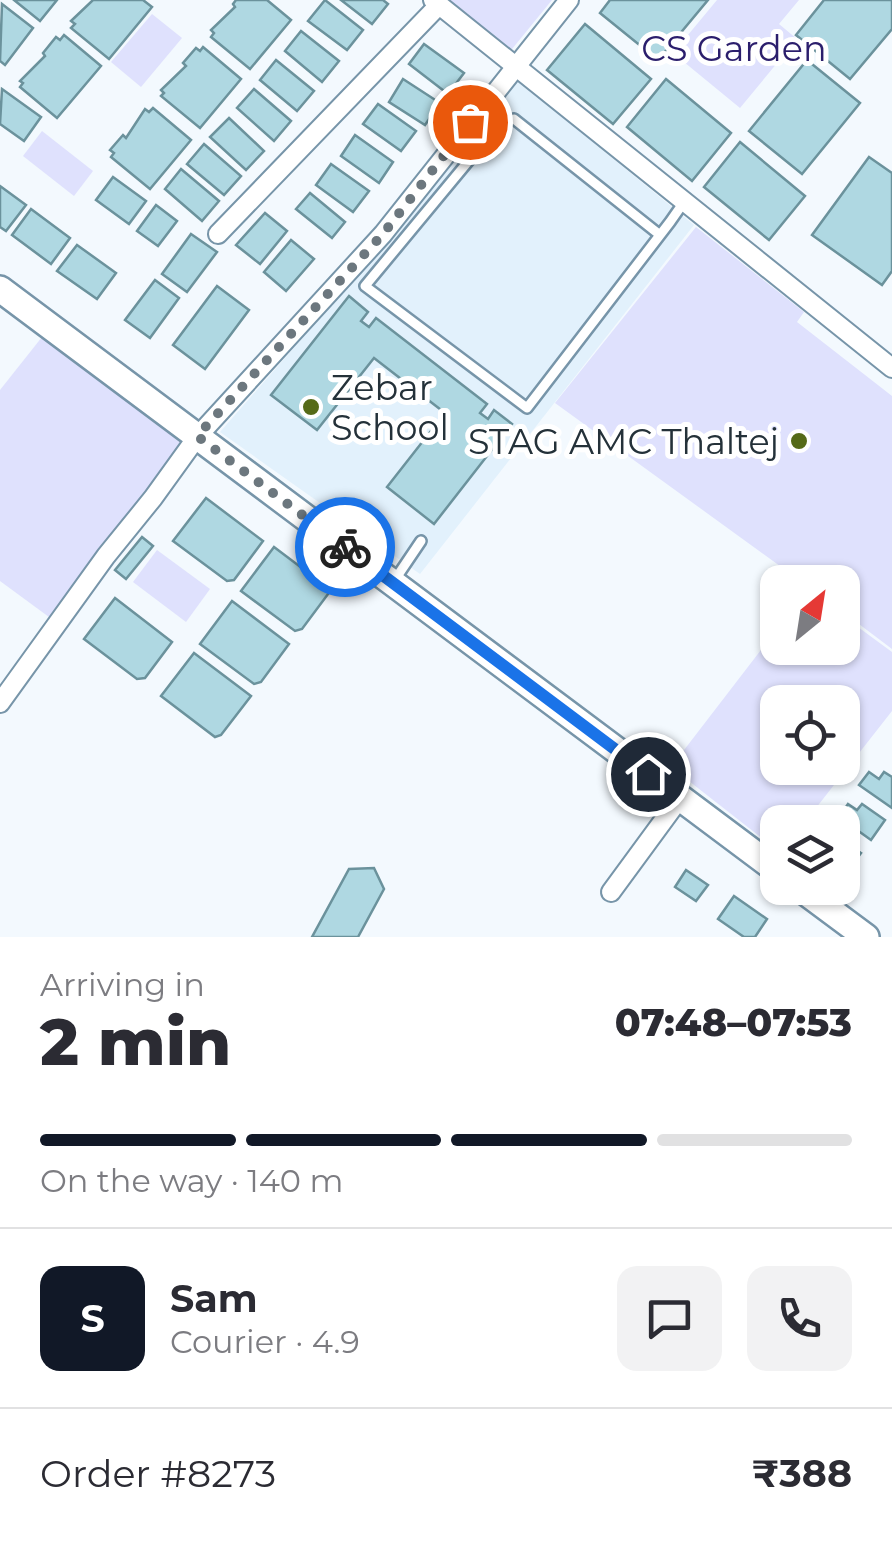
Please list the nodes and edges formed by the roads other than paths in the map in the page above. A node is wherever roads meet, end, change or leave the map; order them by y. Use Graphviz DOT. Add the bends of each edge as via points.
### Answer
graph roads {
  1 [pos="569,0"];
  2 [pos="436,2"];
  3 [pos="514,66"];
  4 [pos="684,202"];
  5 [pos="218,234"];
  6 [pos="660,235"];
  7 [pos="0,289"];
  8 [pos="892,368"];
  9 [pos="197,436"];
  10 [pos="421,541"];
  11 [pos="392,583"];
  12 [pos="0,703"];
  13 [pos="680,798"];
  14 [pos="760,858"];
  15 [pos="611,892"];
  16 [pos="823,905"];
  17 [pos="866,937"];
  1 -- 3 [label="street"];
  2 -- 3 [label="street"];
  2 -- 5 [label="street"];
  3 -- 4 [label="street"];
  3 -- 9 [label="street" via="383,234"];
  4 -- 6 [label="lane"];
  4 -- 8 [label="street"];
  6 -- 6 [label="lane" via="528,408 365,286 500,123 514,118"];
  7 -- 9 [label="street"];
  9 -- 11 [label="street"];
  9 -- 12 [label="street"];
  10 -- 11 [label="lane"];
  11 -- 13 [label="street"];
  13 -- 14 [label="street"];
  13 -- 15 [label="street"];
  16 -- 17 [label="street"];
}
